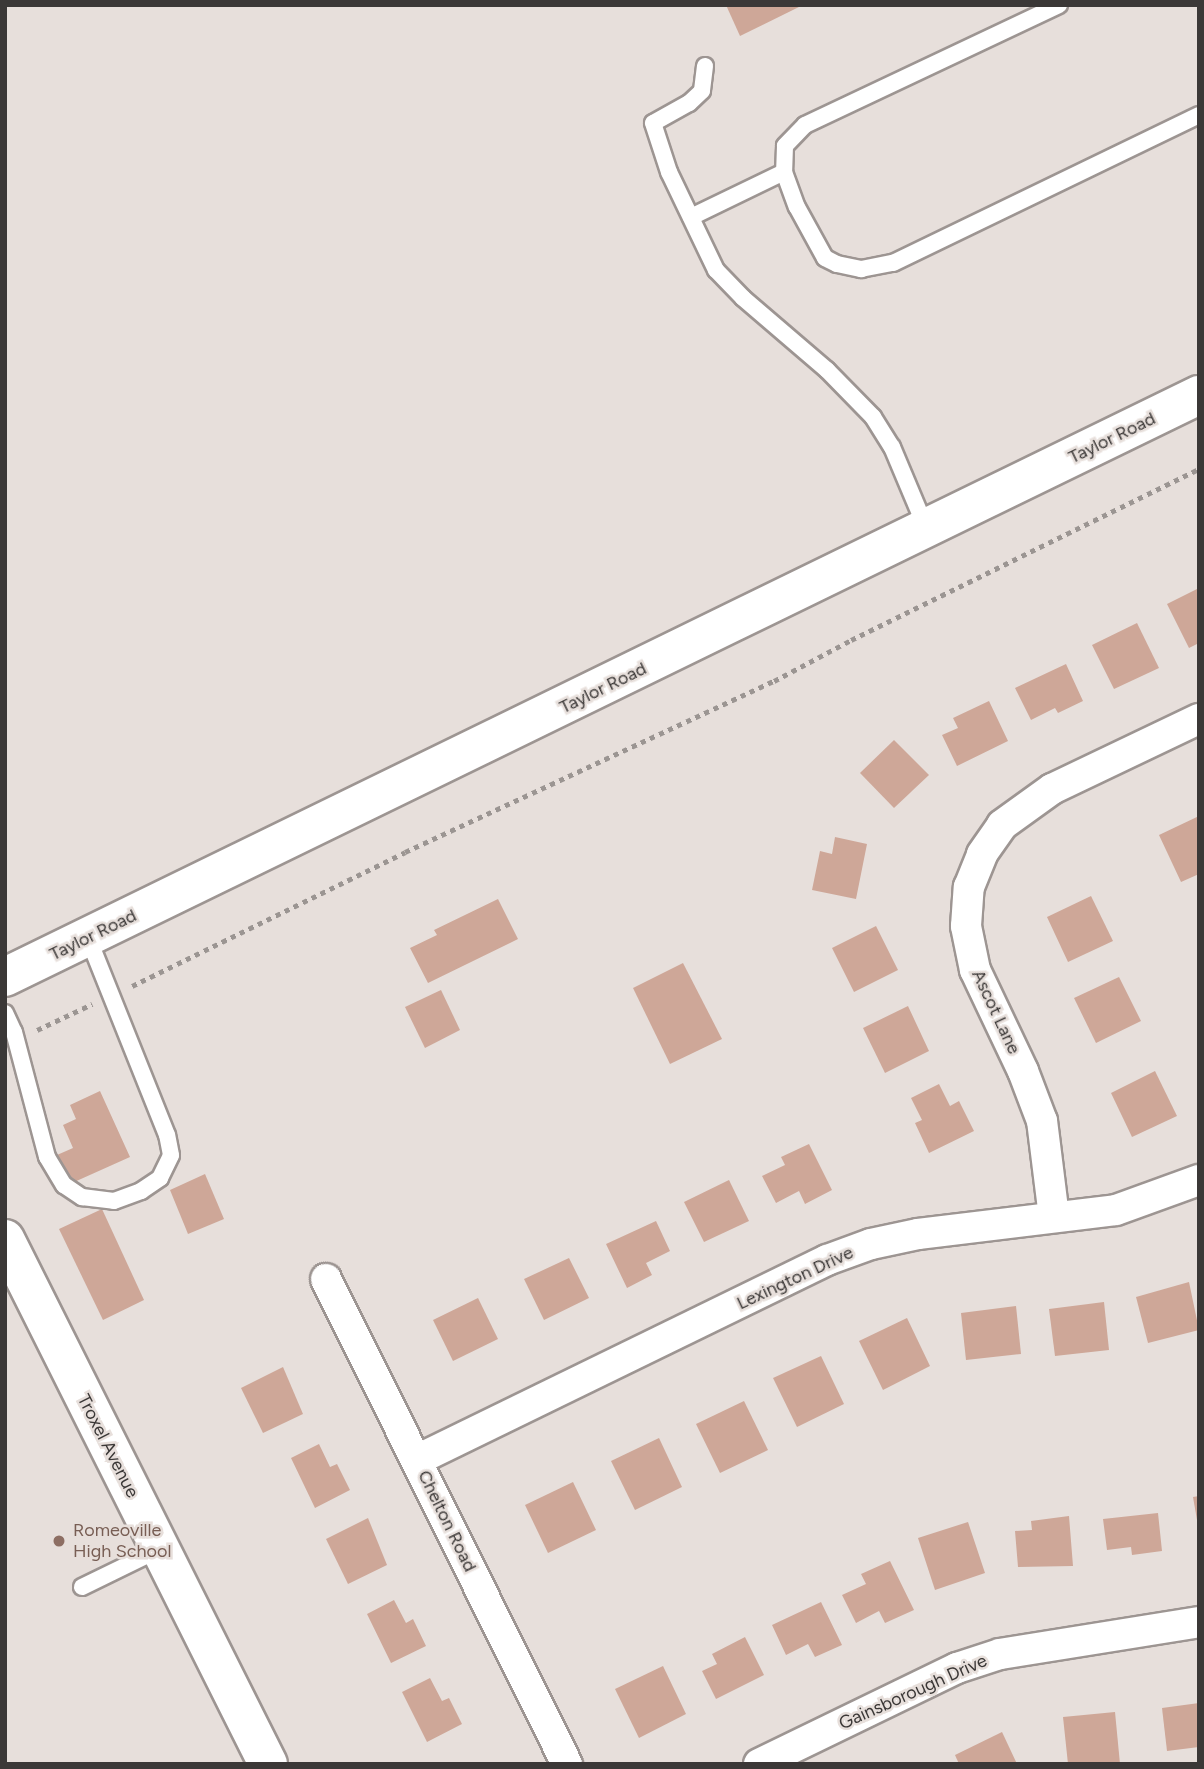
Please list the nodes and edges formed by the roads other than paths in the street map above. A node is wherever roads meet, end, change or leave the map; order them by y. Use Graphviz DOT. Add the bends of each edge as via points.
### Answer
graph roads {
  1 [pos="1059,5"];
  2 [pos="705,66"];
  3 [pos="1199,115"];
  4 [pos="784,172"];
  5 [pos="691,217"];
  6 [pos="1199,396"];
  7 [pos="926,528"];
  8 [pos="1199,719"];
  9 [pos="88,937"];
  10 [pos="5,977"];
  11 [pos="5,1013"];
  12 [pos="1199,1180"];
  13 [pos="1054,1217"];
  14 [pos="5,1239"];
  15 [pos="326,1279"];
  16 [pos="417,1460"];
  17 [pos="160,1549"];
  18 [pos="82,1587"];
  19 [pos="1199,1622"];
  20 [pos="268,1764"];
  21 [pos="567,1764"];
  22 [pos="759,1764"];
  1 -- 4 [label="lane" via="805,125 785,146"];
  2 -- 5 [label="lane" via="702,91 653,123 669,172"];
  3 -- 4 [label="lane" via="893,263 861,269 825,258"];
  4 -- 5 [label="lane"];
  5 -- 7 [label="lane" via="716,270 873,417 892,447"];
  6 -- 7 [label="main road, Taylor Road"];
  7 -- 9 [label="main road, Taylor Road"];
  8 -- 13 [label="street, Ascot Lane" via="1052,789 1002,825 982,855 969,887 966,926 975,970 1042,1121"];
  9 -- 10 [label="main road, Taylor Road"];
  9 -- 11 [label="lane" via="156,1102 171,1155 160,1178 114,1201 82,1196 64,1185 47,1157"];
  12 -- 13 [label="street, Lexington Drive" via="1116,1210"];
  13 -- 16 [label="street, Lexington Drive" via="871,1244 827,1261"];
  14 -- 17 [label="main road, Troxel Avenue"];
  15 -- 16 [label="street, Chelton Road"];
  16 -- 21 [label="street, Chelton Road"];
  17 -- 18 [label="lane"];
  17 -- 20 [label="main road, Troxel Avenue"];
  19 -- 22 [label="street, Gainsborough Drive" via="1000,1654 957,1668"];
}
